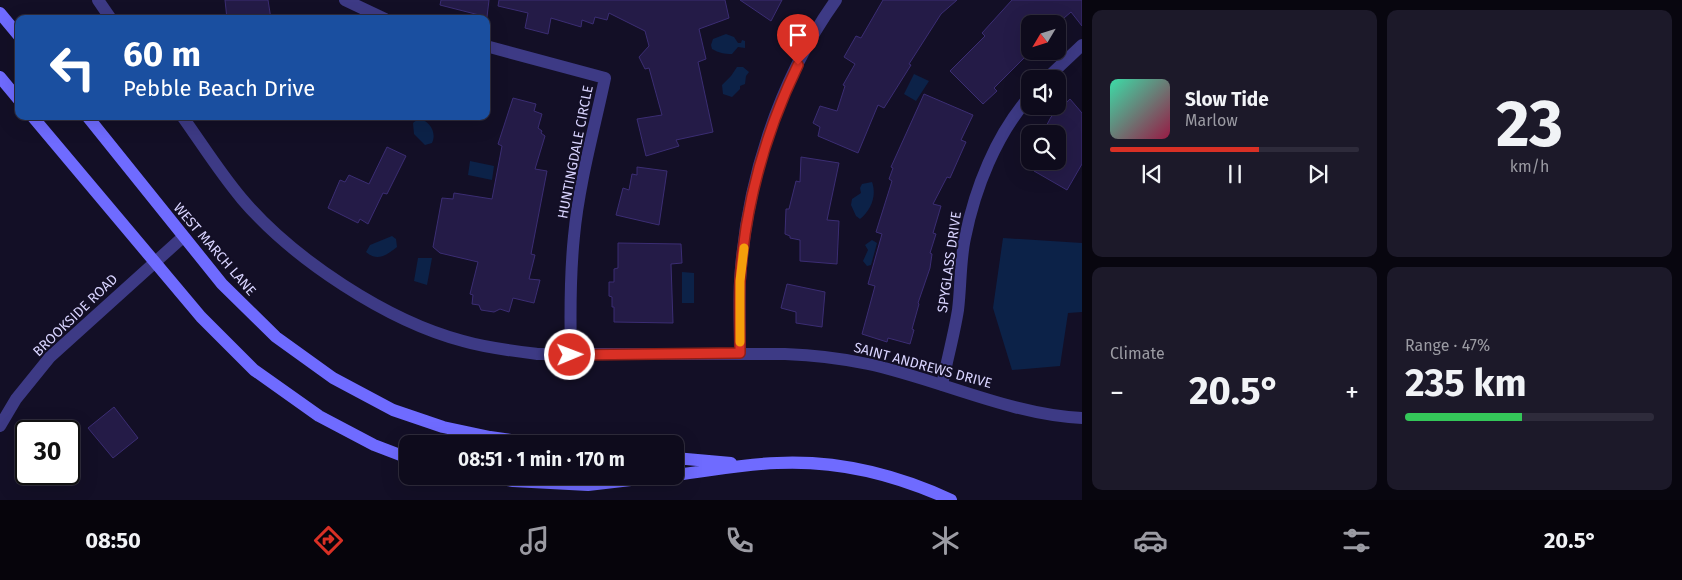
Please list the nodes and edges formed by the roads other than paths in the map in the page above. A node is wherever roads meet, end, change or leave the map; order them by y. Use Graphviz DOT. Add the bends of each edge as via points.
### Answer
graph roads {
  1 [pos="98,0"];
  2 [pos="345,0"];
  3 [pos="836,0"];
  4 [pos="0,13"];
  5 [pos="108,15"];
  6 [pos="377,15"];
  7 [pos="15,31"];
  8 [pos="1082,44"];
  9 [pos="490,47"];
  10 [pos="1055,70"];
  11 [pos="0,77"];
  12 [pos="15,95"];
  13 [pos="1021,109"];
  14 [pos="35,120"];
  15 [pos="90,120"];
  16 [pos="185,120"];
  17 [pos="183,237"];
  18 [pos="154,262"];
  19 [pos="740,353"];
  20 [pos="570,355"];
  21 [pos="942,385"];
  22 [pos="1082,418"];
  23 [pos="0,426"];
  24 [pos="481,435"];
  25 [pos="399,455"];
  26 [pos="684,459"];
  27 [pos="753,465"];
  28 [pos="684,474"];
  29 [pos="951,500"];
  1 -- 5 [label="street"];
  2 -- 6 [label="street"];
  3 -- 19 [label="street" via="785,92 769,132 755,182 740,281"];
  4 -- 7 [label="street"];
  8 -- 10 [label="street"];
  9 -- 20 [label="street, HUNTINGDALE CIRCLE" via="605,78 574,235"];
  11 -- 12 [label="street"];
  13 -- 21 [label="street, SPYGLASS DRIVE" via="988,164 974,201 965,239 958,309"];
  14 -- 18 [label="street"];
  15 -- 17 [label="street, WEST MARCH LANE"];
  16 -- 20 [label="street, SAINT ANDREWS DRIVE" via="241,198 268,227 335,279 391,312 462,341 497,349"];
  17 -- 18 [label="street, BROOKSIDE ROAD"];
  17 -- 24 [label="street, WEST MARCH LANE" via="222,284 276,337 333,378 393,410 443,427"];
  18 -- 23 [label="street, BROOKSIDE ROAD" via="50,356 16,399"];
  18 -- 25 [label="street" via="201,317 254,370 320,416"];
  19 -- 20 [label="street, SAINT ANDREWS DRIVE"];
  19 -- 21 [label="street, SAINT ANDREWS DRIVE" via="824,356 868,364"];
  21 -- 22 [label="street, SAINT ANDREWS DRIVE" via="1033,412"];
  26 -- 27 [label="street"];
  27 -- 28 [label="street"];
  27 -- 29 [label="street" via="830,464 874,471"];
}
